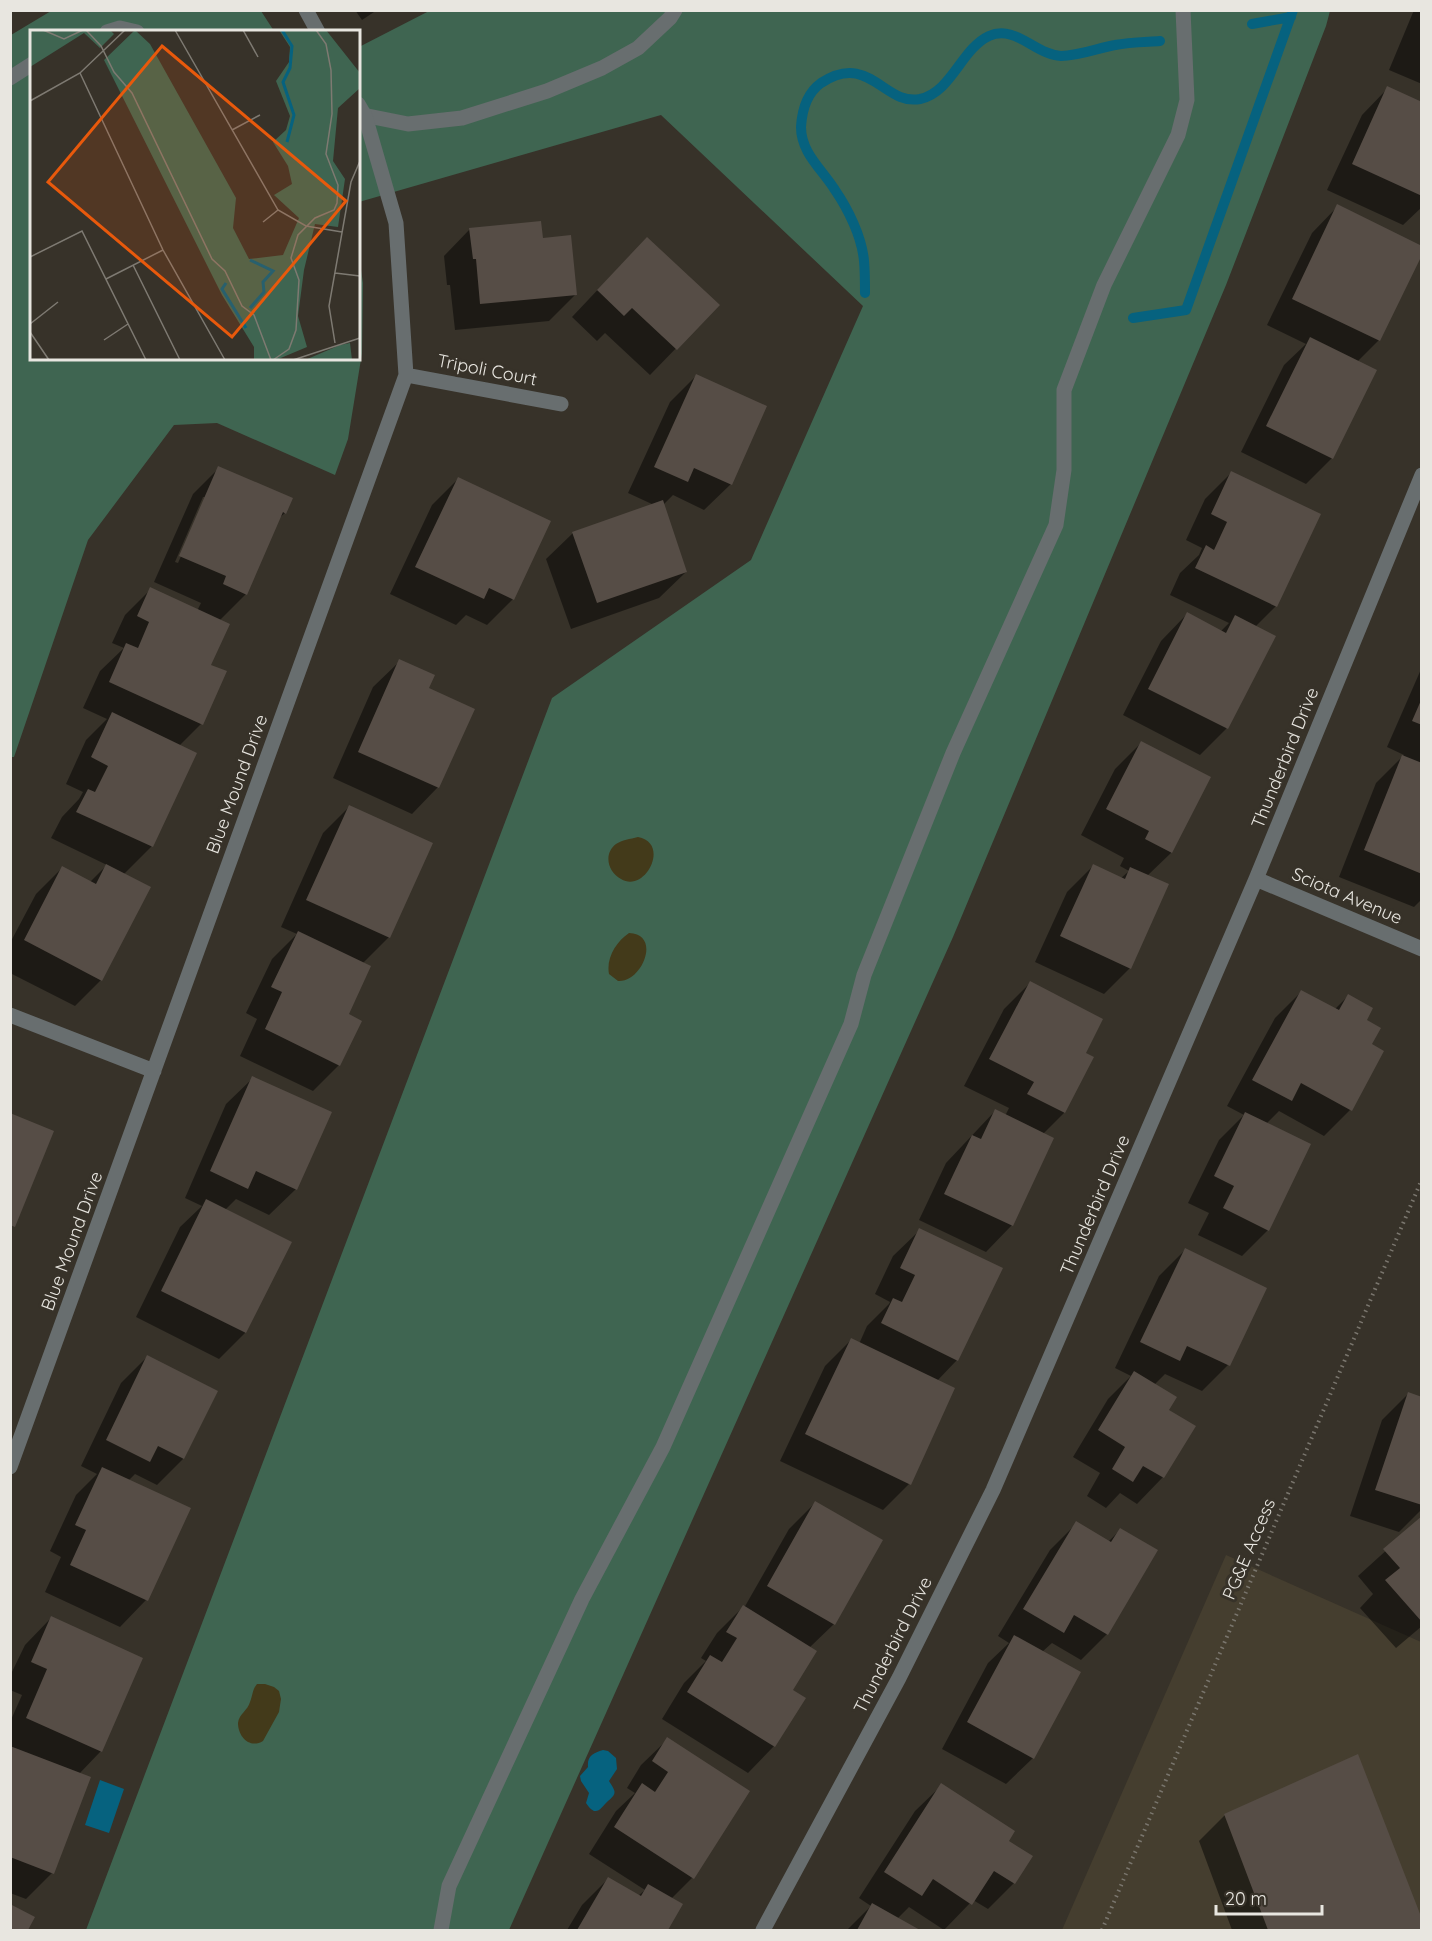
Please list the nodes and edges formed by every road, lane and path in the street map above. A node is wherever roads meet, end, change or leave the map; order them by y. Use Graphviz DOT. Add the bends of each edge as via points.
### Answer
graph roads {
  1 [pos="306,10"];
  2 [pos="675,10"];
  3 [pos="1183,10"];
  4 [pos="114,30"];
  5 [pos="128,30"];
  6 [pos="317,30"];
  7 [pos="30,65"];
  8 [pos="10,78"];
  9 [pos="361,111"];
  10 [pos="406,375"];
  11 [pos="561,404"];
  12 [pos="1422,475"];
  13 [pos="1256,879"];
  14 [pos="1422,949"];
  15 [pos="10,1015"];
  16 [pos="154,1071"];
  17 [pos="1422,1179"];
  18 [pos="10,1467"];
  19 [pos="441,1930"];
  20 [pos="764,1930"];
  21 [pos="1102,1930"];
  1 -- 6 [label="street"];
  2 -- 9 [label="street" via="638,48 547,91 462,118 408,124"];
  3 -- 19 [label="street" via="1187,100 1178,135 1104,285 1064,390 1064,470 1056,525 953,753 864,975 851,1024 663,1447 582,1599 449,1886"];
  4 -- 5 [label="street"];
  7 -- 8 [label="street"];
  9 -- 10 [label="street, Blue Mound Drive" via="396,223"];
  10 -- 11 [label="street, Tripoli Court"];
  10 -- 16 [label="street, Blue Mound Drive"];
  12 -- 13 [label="street, Thunderbird Drive"];
  13 -- 14 [label="street, Sciota Avenue"];
  13 -- 20 [label="street, Thunderbird Drive" via="993,1490 899,1678"];
  15 -- 16 [label="street"];
  16 -- 18 [label="street, Blue Mound Drive"];
  17 -- 21 [label="path, PG&E Access"];
}
